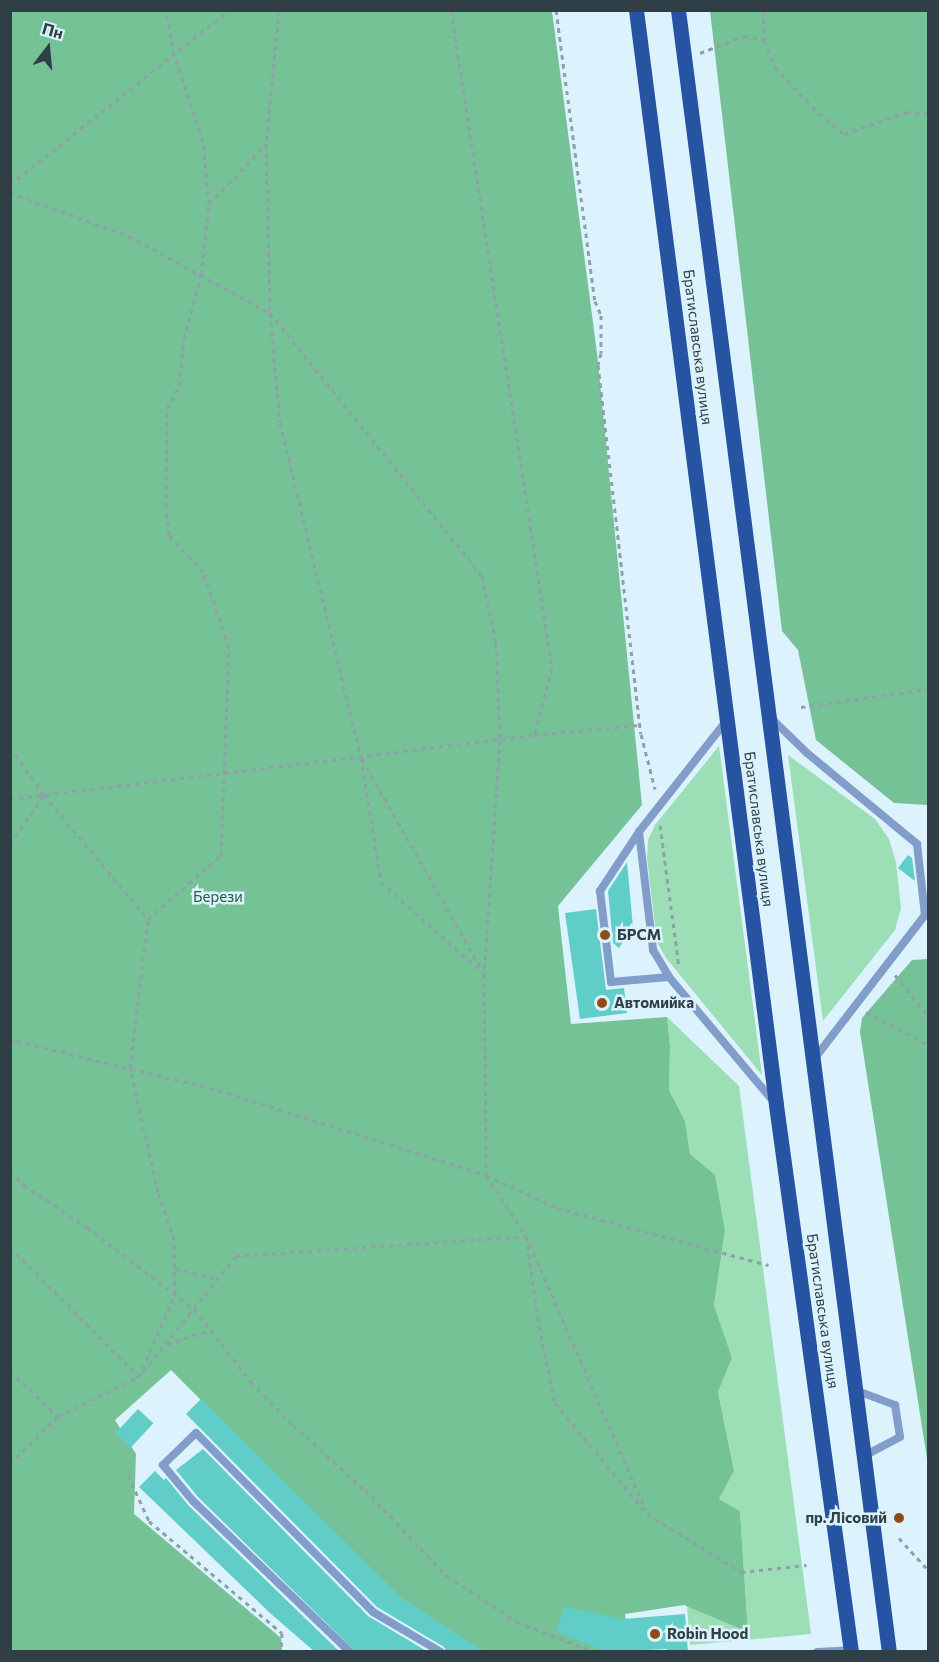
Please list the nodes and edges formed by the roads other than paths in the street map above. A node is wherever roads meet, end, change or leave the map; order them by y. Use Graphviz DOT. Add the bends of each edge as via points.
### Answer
graph roads {
  1 [pos="636,10"];
  2 [pos="678,10"];
  3 [pos="770,717"];
  4 [pos="727,719"];
  5 [pos="639,832"];
  6 [pos="669,977"];
  7 [pos="814,1059"];
  8 [pos="776,1105"];
  9 [pos="855,1390"];
  10 [pos="864,1456"];
  11 [pos="852,1650"];
  12 [pos="350,1652"];
  13 [pos="441,1652"];
  14 [pos="817,1652"];
  15 [pos="889,1652"];
  1 -- 4 [label="main road, Братиславська вулиця"];
  2 -- 3 [label="main road, Братиславська вулиця"];
  3 -- 7 [label="main road, Братиславська вулиця"];
  3 -- 7 [label="lane" via="807,753 918,844 925,915"];
  4 -- 5 [label="lane"];
  4 -- 8 [label="main road, Братиславська вулиця"];
  5 -- 6 [label="lane" via="653,950"];
  5 -- 6 [label="lane" via="600,891 611,982"];
  6 -- 8 [label="lane"];
  7 -- 9 [label="main road, Братиславська вулиця"];
  8 -- 11 [label="main road, Братиславська вулиця"];
  9 -- 10 [label="main road, Братиславська вулиця"];
  9 -- 10 [label="lane" via="895,1405 900,1437"];
  10 -- 15 [label="main road, Братиславська вулиця"];
  11 -- 14 [label="lane"];
  12 -- 13 [label="lane" via="193,1502 164,1465 196,1433 373,1612"];
}
